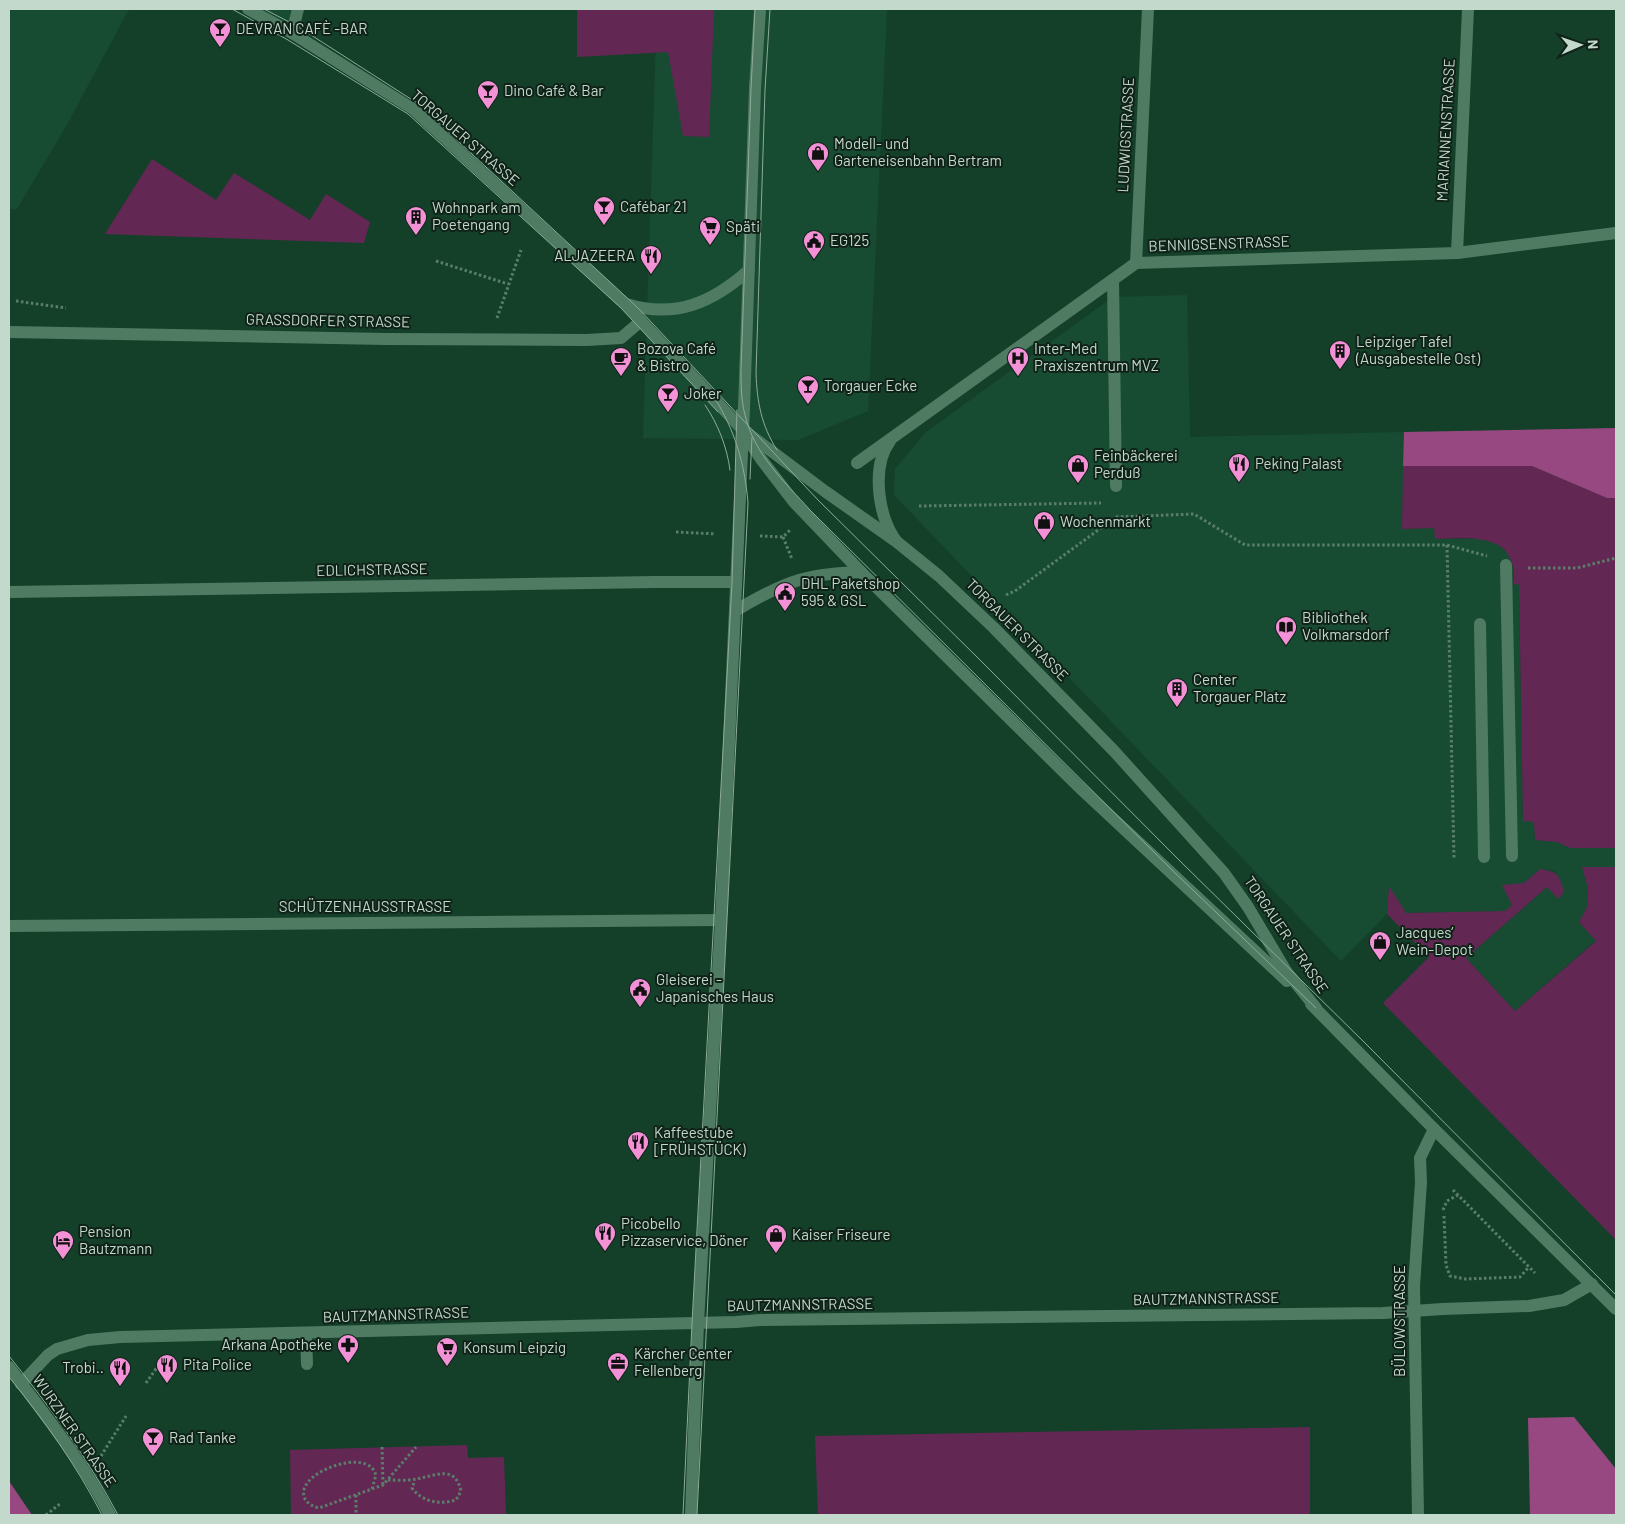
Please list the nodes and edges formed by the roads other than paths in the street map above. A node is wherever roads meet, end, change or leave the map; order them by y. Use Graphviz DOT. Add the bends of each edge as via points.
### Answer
graph roads {
  1 [pos="248,9"];
  2 [pos="298,9"];
  3 [pos="760,9"];
  4 [pos="1148,9"];
  5 [pos="1468,9"];
  6 [pos="292,33"];
  7 [pos="1616,233"];
  8 [pos="1457,253"];
  9 [pos="1136,263"];
  10 [pos="749,270"];
  11 [pos="1113,280"];
  12 [pos="625,304"];
  13 [pos="641,321"];
  14 [pos="9,332"];
  15 [pos="742,429"];
  16 [pos="895,436"];
  17 [pos="857,463"];
  18 [pos="1116,486"];
  19 [pos="897,542"];
  20 [pos="1506,565"];
  21 [pos="862,572"];
  22 [pos="736,582"];
  23 [pos="9,592"];
  24 [pos="735,611"];
  25 [pos="1480,624"];
  26 [pos="1512,856"];
  27 [pos="1484,857"];
  28 [pos="721,920"];
  29 [pos="9,926"];
  30 [pos="1316,1008"];
  31 [pos="1434,1129"];
  32 [pos="1592,1284"];
  33 [pos="1616,1309"];
  34 [pos="1414,1310"];
  35 [pos="698,1323"];
  36 [pos="306,1333"];
  37 [pos="307,1364"];
  38 [pos="9,1367"];
  39 [pos="21,1384"];
  40 [pos="110,1515"];
  41 [pos="691,1515"];
  42 [pos="1418,1515"];
  1 -- 6 [label="street, TORGAUER STRASSE"];
  2 -- 6 [label="street"];
  3 -- 10 [label="street"];
  4 -- 9 [label="street, LUDWIGSTRASSE"];
  5 -- 8 [label="street, MARIANNENSTRASSE"];
  6 -- 12 [label="street, TORGAUER STRASSE" via="413,109"];
  7 -- 8 [label="street, BENNIGSENSTRASSE"];
  8 -- 9 [label="street, BENNIGSENSTRASSE"];
  9 -- 11 [label="street, BENNIGSENSTRASSE"];
  10 -- 12 [label="street" via="730,287 694,305 662,310"];
  10 -- 15 [label="street"];
  11 -- 16 [label="street, BENNIGSENSTRASSE"];
  11 -- 18 [label="street"];
  12 -- 13 [label="street, TORGAUER STRASSE"];
  13 -- 14 [label="street, GRASSDORFER STRASSE" via="625,336 616,339 386,339"];
  13 -- 15 [label="street, TORGAUER STRASSE"];
  15 -- 19 [label="street, TORGAUER STRASSE"];
  15 -- 21 [label="street, TORGAUER STRASSE" via="794,502"];
  15 -- 22 [label="street"];
  16 -- 17 [label="street, BENNIGSENSTRASSE"];
  16 -- 19 [label="street" via="884,451 879,472 883,516"];
  19 -- 30 [label="street, TORGAUER STRASSE" via="983,617 1121,758 1224,873 1286,971"];
  20 -- 26 [label="street"];
  21 -- 24 [label="street" via="800,580 777,588"];
  21 -- 30 [label="street, TORGAUER STRASSE" via="1084,792"];
  22 -- 23 [label="street, EDLICHSTRASSE"];
  22 -- 24 [label="street"];
  24 -- 28 [label="street"];
  25 -- 27 [label="street"];
  28 -- 29 [label="street, SCHÜTZENHAUSSTRASSE"];
  28 -- 35 [label="street"];
  30 -- 31 [label="street"];
  31 -- 32 [label="street"];
  31 -- 34 [label="street, BÜLOWSTRASSE" via="1420,1158"];
  32 -- 33 [label="street"];
  32 -- 34 [label="street, BAUTZMANNSTRASSE" via="1564,1300 1529,1306"];
  34 -- 35 [label="street, BAUTZMANNSTRASSE"];
  34 -- 42 [label="street, BÜLOWSTRASSE"];
  35 -- 36 [label="street, BAUTZMANNSTRASSE"];
  35 -- 41 [label="street"];
  36 -- 37 [label="street"];
  36 -- 39 [label="street, BAUTZMANNSTRASSE" via="88,1340 57,1349"];
  38 -- 39 [label="street, WURZNER STRASSE"];
  39 -- 40 [label="street, WURZNER STRASSE" via="67,1444"];
}
